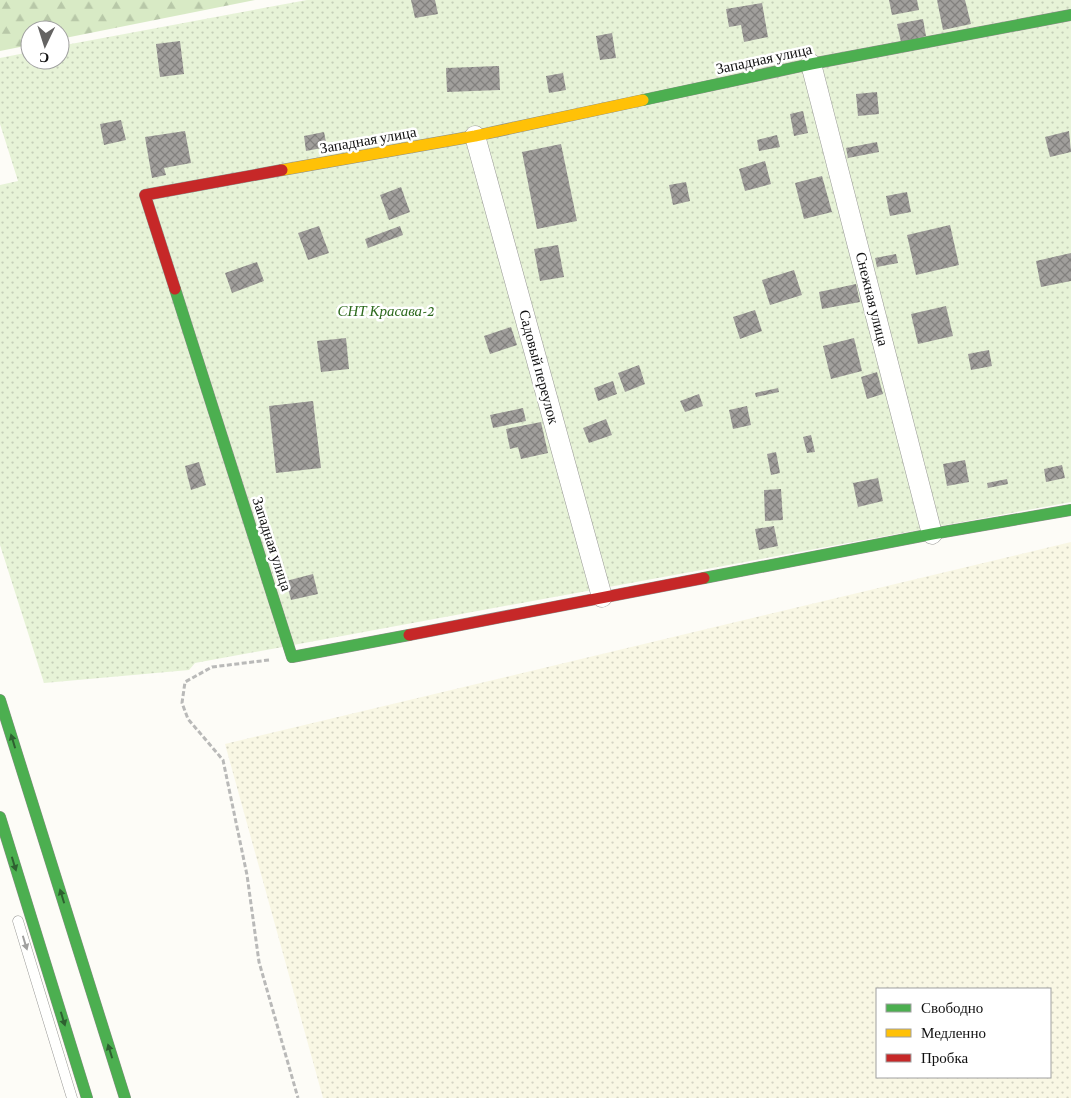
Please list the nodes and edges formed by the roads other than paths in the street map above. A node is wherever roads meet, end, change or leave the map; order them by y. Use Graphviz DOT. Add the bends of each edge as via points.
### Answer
graph roads {
  1 [pos="1071,15"];
  2 [pos="812,64"];
  3 [pos="475,136"];
  4 [pos="1071,510"];
  5 [pos="932,534"];
  6 [pos="602,597"];
  7 [pos="0,700"];
  8 [pos="0,818"];
  9 [pos="14,910"];
  10 [pos="72,1098"];
  11 [pos="87,1098"];
  12 [pos="125,1098"];
  1 -- 2 [label="main road, Западная улица"];
  2 -- 3 [label="main road, Западная улица"];
  2 -- 5 [label="street, Снежная улица"];
  3 -- 6 [label="street, Садовый переулок"];
  3 -- 6 [label="main road, Западная улица" via="146,195 292,658"];
  4 -- 5 [label="main road"];
  5 -- 6 [label="main road"];
  12 -- 7 [label="main road, one-way"];
  8 -- 11 [label="main road, one-way"];
  9 -- 10 [label="lane, one-way"];
}
